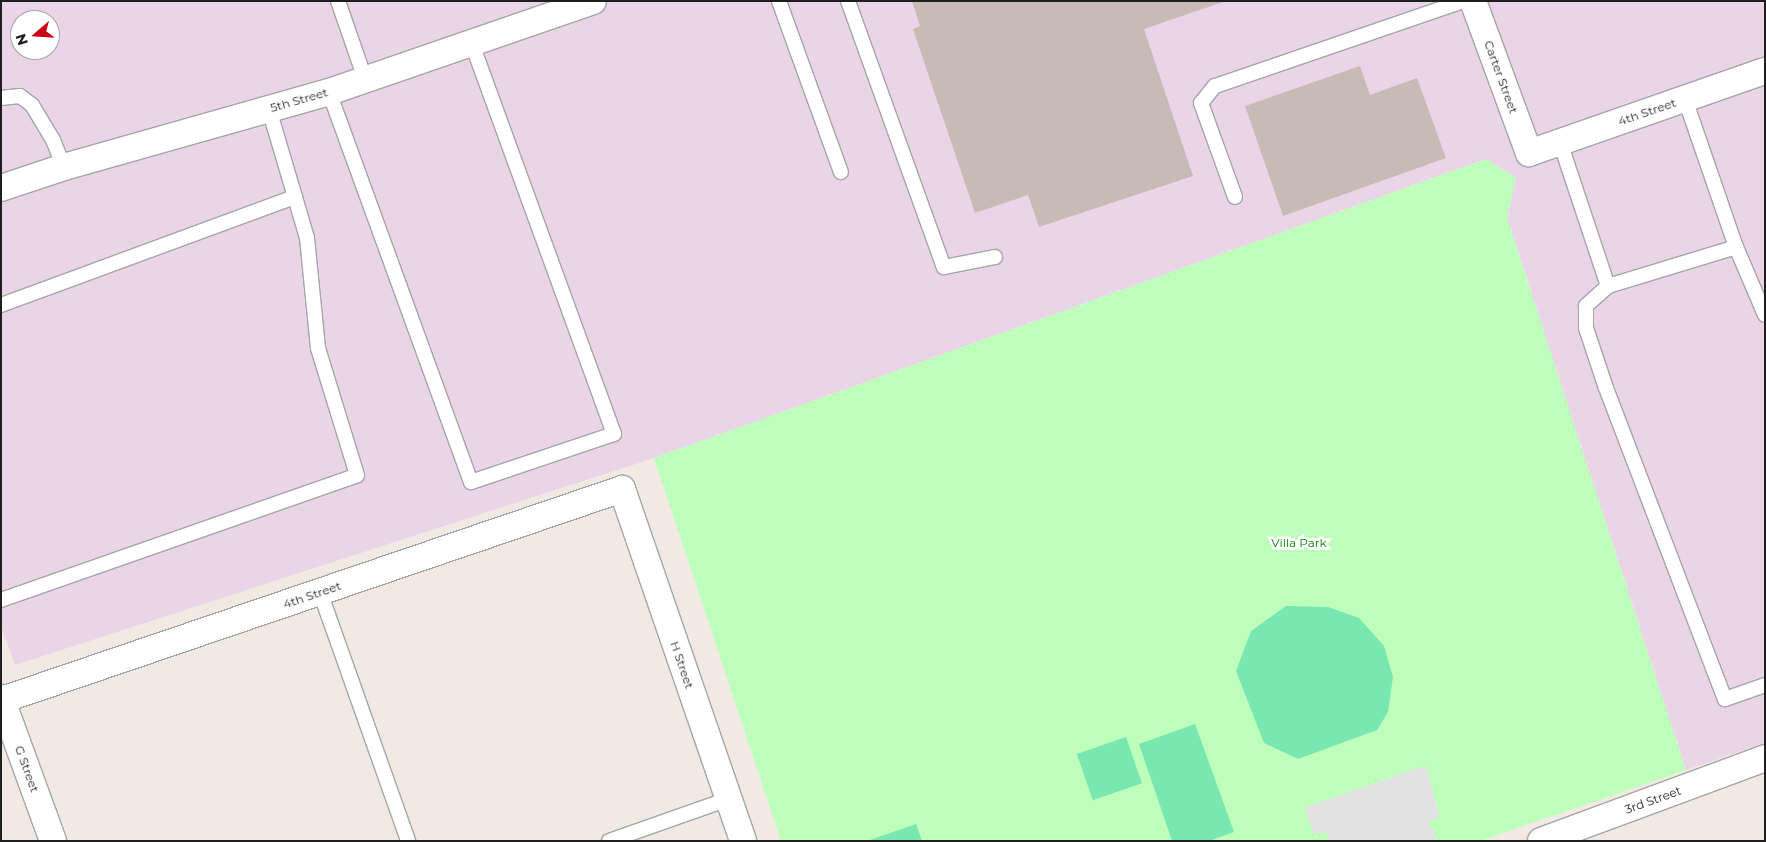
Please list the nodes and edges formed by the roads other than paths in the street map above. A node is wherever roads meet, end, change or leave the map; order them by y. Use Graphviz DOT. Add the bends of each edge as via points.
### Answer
graph roads {
  1 [pos="338,1"];
  2 [pos="593,1"];
  3 [pos="779,1"];
  4 [pos="848,1"];
  5 [pos="1463,1"];
  6 [pos="1473,1"];
  7 [pos="472,43"];
  8 [pos="1765,71"];
  9 [pos="365,79"];
  10 [pos="329,92"];
  11 [pos="1,98"];
  12 [pos="1685,99"];
  13 [pos="269,109"];
  14 [pos="1560,142"];
  15 [pos="1529,153"];
  16 [pos="64,167"];
  17 [pos="841,172"];
  18 [pos="1,188"];
  19 [pos="295,197"];
  20 [pos="1235,197"];
  21 [pos="1736,247"];
  22 [pos="995,256"];
  23 [pos="1608,286"];
  24 [pos="1,305"];
  25 [pos="1765,316"];
  26 [pos="622,489"];
  27 [pos="320,592"];
  28 [pos="1,600"];
  29 [pos="1765,685"];
  30 [pos="2,699"];
  31 [pos="1765,758"];
  32 [pos="728,799"];
  33 [pos="53,841"];
  34 [pos="408,841"];
  35 [pos="609,841"];
  36 [pos="743,841"];
  37 [pos="1541,841"];
  1 -- 9 [label="lane"];
  2 -- 7 [label="street, 5th Street"];
  3 -- 17 [label="lane"];
  4 -- 22 [label="lane" via="944,267"];
  5 -- 20 [label="lane" via="1214,86 1201,103"];
  6 -- 15 [label="street, Carter Street"];
  7 -- 9 [label="street, 5th Street"];
  7 -- 10 [label="lane" via="614,434 471,482"];
  8 -- 12 [label="street, 4th Street"];
  9 -- 10 [label="street, 5th Street"];
  10 -- 13 [label="street, 5th Street"];
  11 -- 16 [label="lane" via="20,96 32,105 53,140"];
  12 -- 14 [label="street, 4th Street"];
  12 -- 21 [label="lane"];
  13 -- 16 [label="street, 5th Street"];
  13 -- 19 [label="lane"];
  14 -- 15 [label="street, 4th Street"];
  14 -- 23 [label="lane"];
  16 -- 18 [label="street, 5th Street"];
  19 -- 24 [label="lane"];
  19 -- 28 [label="lane" via="307,238 318,348 357,475"];
  21 -- 23 [label="lane"];
  21 -- 25 [label="lane"];
  23 -- 29 [label="lane" via="1586,306 1586,328 1725,699"];
  26 -- 27 [label="street, 4th Street"];
  26 -- 32 [label="street, H Street"];
  27 -- 30 [label="street, 4th Street"];
  27 -- 34 [label="lane"];
  30 -- 33 [label="street, G Street"];
  31 -- 37 [label="street, 3rd Street"];
  32 -- 35 [label="lane"];
  32 -- 36 [label="street, H Street"];
}
